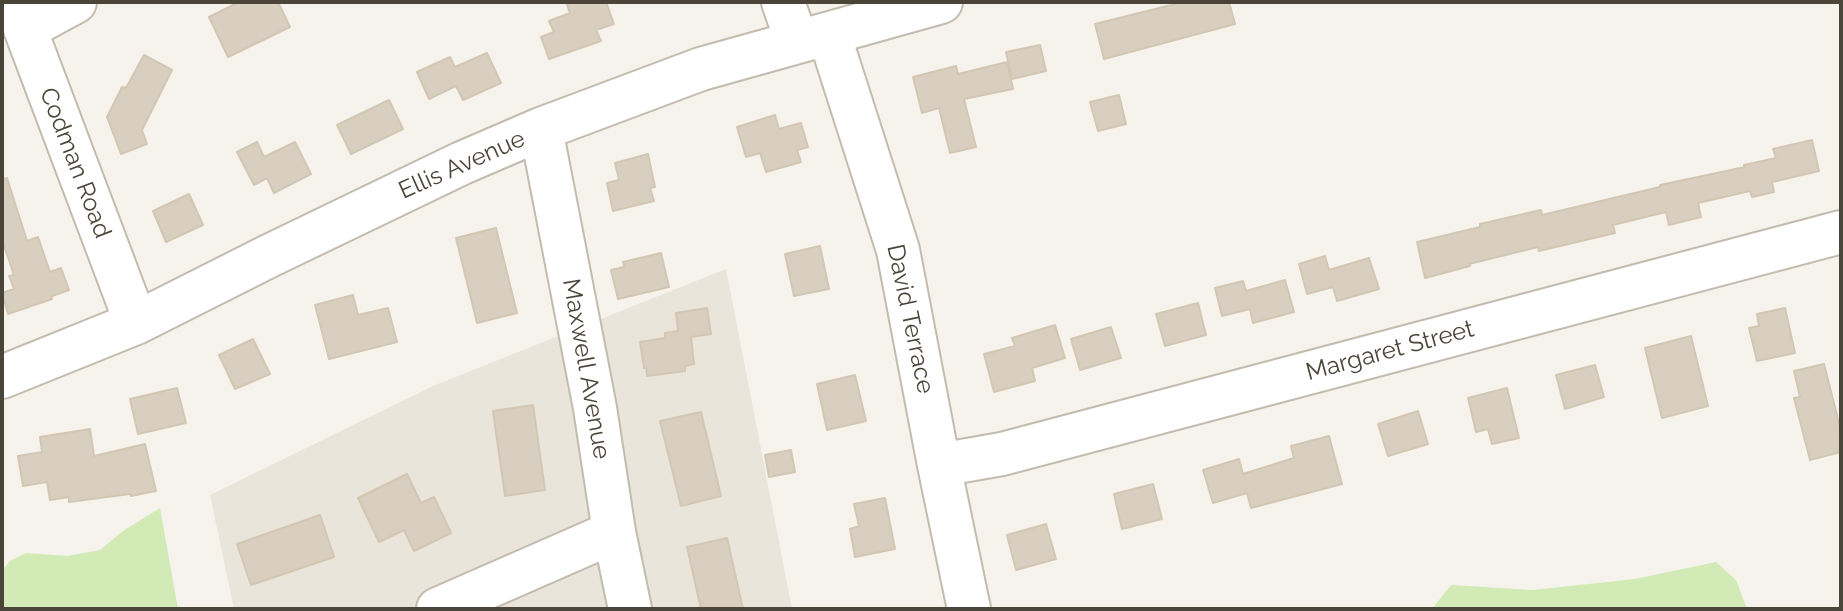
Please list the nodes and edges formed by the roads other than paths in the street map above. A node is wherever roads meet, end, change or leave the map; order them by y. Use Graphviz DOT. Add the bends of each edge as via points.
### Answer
graph roads {
  1 [pos="75,2"];
  2 [pos="783,2"];
  3 [pos="941,2"];
  4 [pos="20,15"];
  5 [pos="813,38"];
  6 [pos="541,129"];
  7 [pos="1841,232"];
  8 [pos="136,323"];
  9 [pos="2,377"];
  10 [pos="939,465"];
  11 [pos="614,532"];
  12 [pos="438,609"];
  13 [pos="630,609"];
  14 [pos="969,609"];
  1 -- 4 [label="street"];
  2 -- 5 [label="street, David Terrace"];
  3 -- 5 [label="street, Ellis Avenue"];
  4 -- 8 [label="street, Codman Road"];
  5 -- 6 [label="street, Ellis Avenue" via="701,69"];
  5 -- 10 [label="street, David Terrace" via="898,250"];
  6 -- 8 [label="street, Ellis Avenue"];
  6 -- 11 [label="street, Maxwell Avenue"];
  7 -- 10 [label="street, Margaret Street" via="1002,454"];
  8 -- 9 [label="street, Ellis Avenue"];
  10 -- 14 [label="street, David Terrace"];
  11 -- 12 [label="street"];
  11 -- 13 [label="street, Maxwell Avenue"];
}
